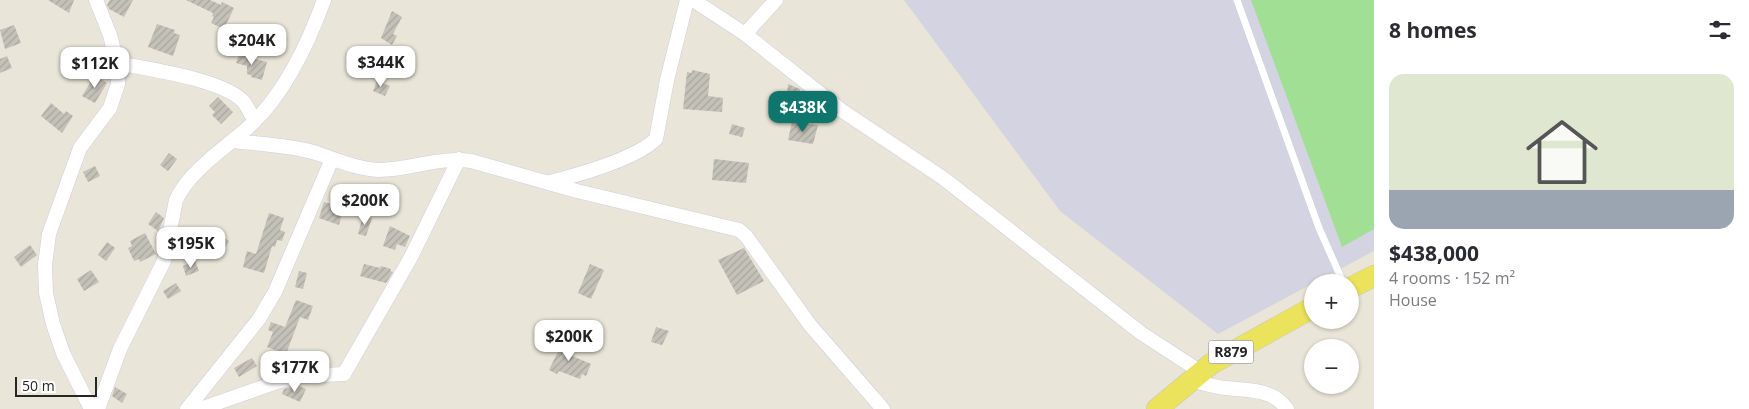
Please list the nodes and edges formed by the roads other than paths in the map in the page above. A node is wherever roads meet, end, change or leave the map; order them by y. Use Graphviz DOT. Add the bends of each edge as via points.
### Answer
graph roads {
  1 [pos="96,0"];
  2 [pos="324,0"];
  3 [pos="687,0"];
  4 [pos="693,0"];
  5 [pos="776,0"];
  6 [pos="1237,0"];
  7 [pos="745,34"];
  8 [pos="117,63"];
  9 [pos="254,121"];
  10 [pos="233,141"];
  11 [pos="332,159"];
  12 [pos="459,159"];
  13 [pos="550,182"];
  14 [pos="1340,274"];
  15 [pos="1374,276"];
  16 [pos="1359,284"];
  17 [pos="1304,312"];
  18 [pos="1196,376"];
  19 [pos="92,409"];
  20 [pos="98,409"];
  21 [pos="187,409"];
  22 [pos="200,409"];
  23 [pos="883,409"];
  24 [pos="1157,409"];
  25 [pos="1287,409"];
  1 -- 8 [label="street"];
  2 -- 9 [label="street" via="283,86"];
  3 -- 13 [label="street" via="656,139 642,149"];
  4 -- 7 [label="street"];
  5 -- 7 [label="street"];
  6 -- 14 [label="lane" via="1320,228"];
  7 -- 18 [label="street" via="841,110 943,178"];
  8 -- 9 [label="street" via="158,70 216,87 244,102"];
  8 -- 19 [label="street" via="119,77 115,94 104,117 80,148 49,234 45,265 46,294 53,324 63,353"];
  9 -- 10 [label="street"];
  10 -- 11 [label="street" via="293,148"];
  10 -- 20 [label="street" via="180,192 164,261 120,349"];
  11 -- 12 [label="street" via="380,170"];
  11 -- 21 [label="street" via="275,292 259,318"];
  12 -- 13 [label="street"];
  12 -- 22 [label="street" via="411,257 344,374 303,376 277,382"];
  13 -- 23 [label="street" via="739,230 810,325"];
  15 -- 16 [label="main road"];
  17 -- 18 [label="main road, R879" via="1243,345"];
  18 -- 24 [label="main road, R879"];
  18 -- 25 [label="street" via="1226,388 1264,392"];
}
